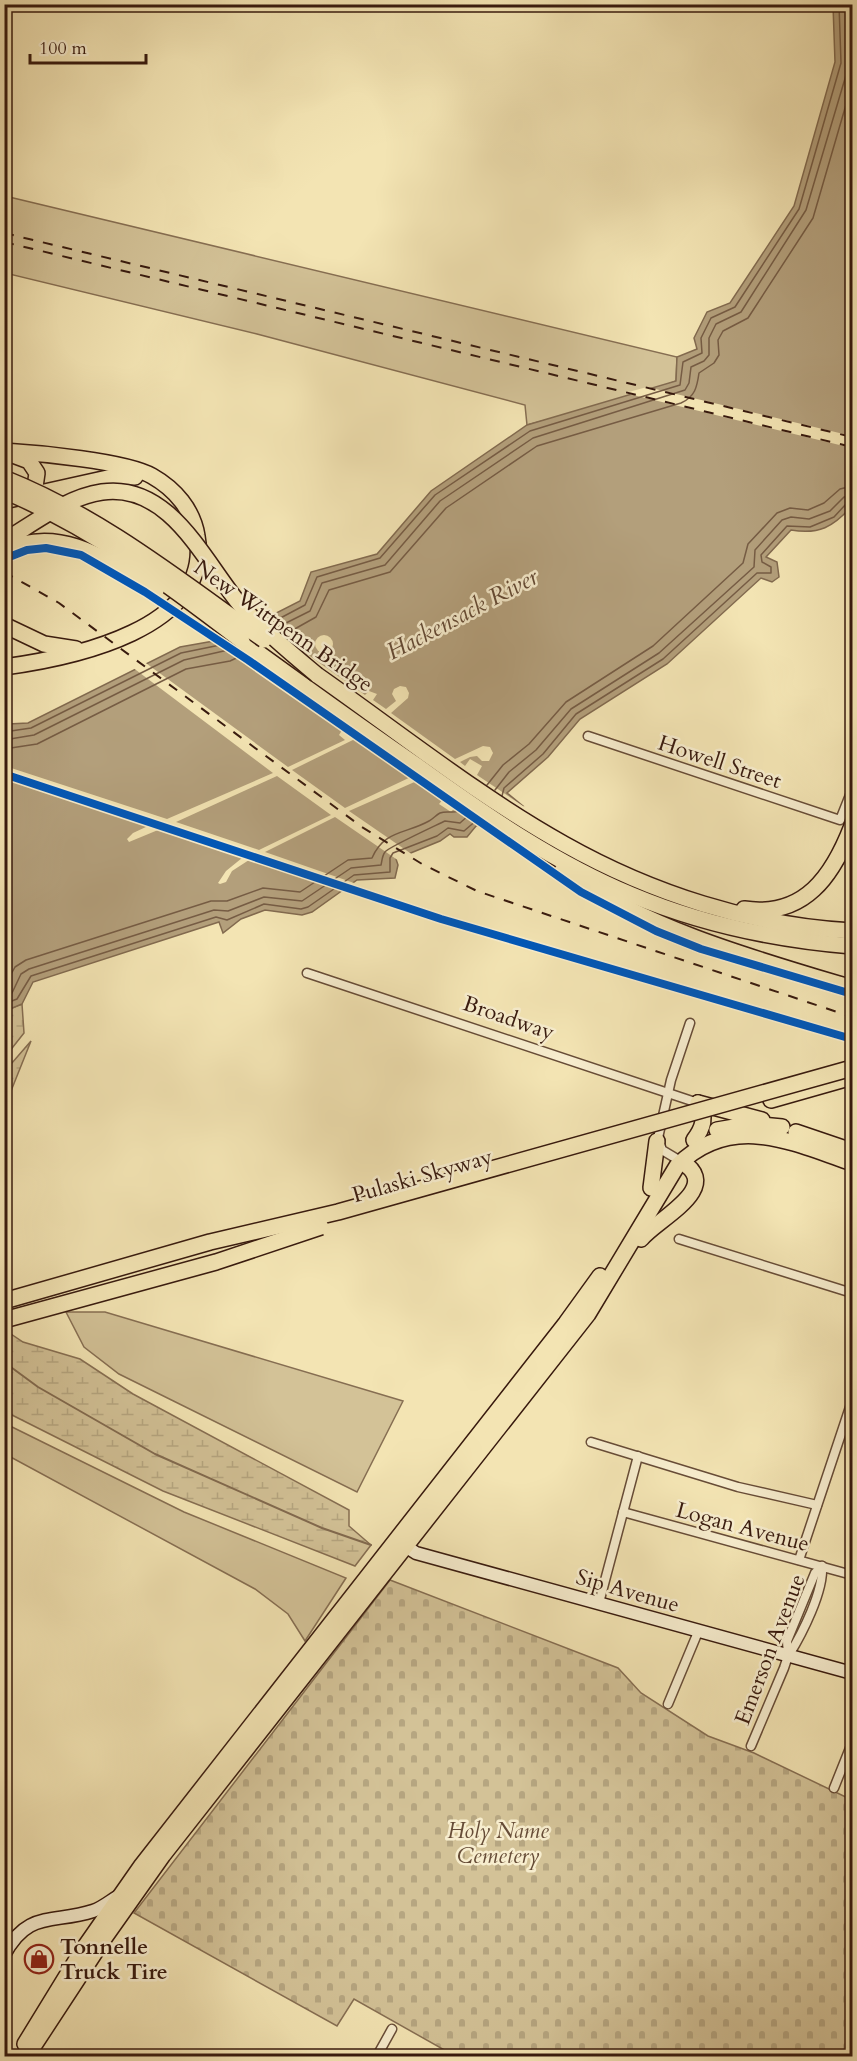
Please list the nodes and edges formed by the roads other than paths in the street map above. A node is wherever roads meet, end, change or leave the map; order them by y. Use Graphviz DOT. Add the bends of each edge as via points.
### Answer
graph roads {
  1 [pos="4,452"];
  2 [pos="4,478"];
  3 [pos="172,490"];
  4 [pos="4,491"];
  5 [pos="5,501"];
  6 [pos="4,541"];
  7 [pos="4,551"];
  8 [pos="4,624"];
  9 [pos="242,641"];
  10 [pos="91,648"];
  11 [pos="4,666"];
  12 [pos="317,675"];
  13 [pos="588,736"];
  14 [pos="852,790"];
  15 [pos="488,816"];
  16 [pos="846,823"];
  17 [pos="524,830"];
  18 [pos="701,902"];
  19 [pos="852,932"];
  20 [pos="814,940"];
  21 [pos="852,941"];
  22 [pos="852,946"];
  23 [pos="307,973"];
  24 [pos="852,988"];
  25 [pos="690,1023"];
  26 [pos="852,1068"];
  27 [pos="852,1077"];
  28 [pos="668,1094"];
  29 [pos="698,1103"];
  30 [pos="782,1127"];
  31 [pos="694,1140"];
  32 [pos="657,1141"];
  33 [pos="852,1151"];
  34 [pos="677,1159"];
  35 [pos="852,1162"];
  36 [pos="651,1188"];
  37 [pos="679,1239"];
  38 [pos="618,1266"];
  39 [pos="852,1293"];
  40 [pos="4,1301"];
  41 [pos="4,1320"];
  42 [pos="852,1401"];
  43 [pos="591,1442"];
  44 [pos="638,1456"];
  45 [pos="817,1506"];
  46 [pos="623,1512"];
  47 [pos="401,1543"];
  48 [pos="799,1560"];
  49 [pos="822,1566"];
  50 [pos="852,1575"];
  51 [pos="599,1603"];
  52 [pos="698,1632"];
  53 [pos="788,1656"];
  54 [pos="852,1673"];
  55 [pos="668,1704"];
  56 [pos="852,1743"];
  57 [pos="751,1746"];
  58 [pos="834,1788"];
  59 [pos="121,1895"];
  60 [pos="4,1955"];
  61 [pos="392,2029"];
  62 [pos="20,2056"];
  63 [pos="27,2056"];
  64 [pos="377,2056"];
  1 -- 3 [label="highway" via="134,470 152,476"];
  1 -- 5 [label="highway" via="26,459 38,476 31,492"];
  2 -- 12 [label="highway, New Wittpenn Bridge, bridge" via="57,501 106,530"];
  3 -- 5 [label="highway" via="145,479 123,476"];
  3 -- 10 [label="highway" via="189,512 196,532 198,561 189,589 160,618"];
  4 -- 9 [label="highway, New Wittpenn Bridge, bridge" via="53,513 100,541"];
  6 -- 12 [label="highway, bridge" via="92,494 116,491 146,499 173,518 250,615"];
  7 -- 9 [label="highway, bridge" via="38,541 82,547"];
  8 -- 10 [label="highway" via="50,646"];
  9 -- 15 [label="highway, New Wittpenn Bridge"];
  10 -- 11 [label="highway"];
  12 -- 17 [label="highway, New Wittpenn Bridge"];
  13 -- 16 [label="street, Howell Street"];
  14 -- 16 [label="street"];
  15 -- 17 [label="highway, New Wittpenn Bridge"];
  15 -- 24 [label="highway" via="517,842 636,914 714,946"];
  16 -- 18 [label="highway" via="845,844 836,864 823,881 790,904 756,910"];
  17 -- 18 [label="highway"];
  17 -- 20 [label="highway" via="603,882 675,911 739,928"];
  18 -- 19 [label="highway" via="767,920"];
  20 -- 21 [label="highway"];
  20 -- 22 [label="highway"];
  23 -- 28 [label="street, Broadway"];
  25 -- 28 [label="street"];
  26 -- 40 [label="highway, Pulaski Skyway, bridge"];
  27 -- 41 [label="highway, Pulaski Skyway, bridge"];
  28 -- 29 [label="street, Broadway"];
  28 -- 32 [label="street"];
  29 -- 30 [label="highway"];
  29 -- 31 [label="highway" via="704,1122"];
  30 -- 31 [label="highway" via="739,1125"];
  30 -- 33 [label="highway"];
  31 -- 34 [label="highway"];
  32 -- 34 [label="street" via="660,1148"];
  32 -- 36 [label="highway"];
  34 -- 35 [label="highway" via="720,1139 756,1135 784,1139"];
  34 -- 36 [label="highway"];
  34 -- 38 [label="highway"];
  34 -- 38 [label="highway" via="696,1177 692,1195 651,1226"];
  36 -- 47 [label="highway" via="587,1295"];
  37 -- 39 [label="street"];
  38 -- 47 [label="highway" via="578,1327"];
  42 -- 45 [label="street"];
  43 -- 44 [label="street"];
  44 -- 45 [label="street"];
  44 -- 46 [label="street"];
  45 -- 48 [label="street"];
  46 -- 48 [label="street, Logan Avenue"];
  46 -- 51 [label="street"];
  47 -- 51 [label="street, Sip Avenue" via="416,1553"];
  47 -- 59 [label="highway"];
  47 -- 63 [label="highway" via="163,1855"];
  48 -- 49 [label="street, Logan Avenue"];
  49 -- 50 [label="street, Logan Avenue"];
  49 -- 53 [label="street, Emerson Avenue" via="787,1641"];
  51 -- 52 [label="street, Sip Avenue"];
  52 -- 53 [label="street, Sip Avenue"];
  52 -- 55 [label="street"];
  53 -- 54 [label="street, Sip Avenue"];
  53 -- 57 [label="street, Emerson Avenue"];
  56 -- 58 [label="street"];
  59 -- 60 [label="street" via="92,1911 29,1925"];
  59 -- 62 [label="highway" via="51,1999"];
  61 -- 64 [label="street"];
}
